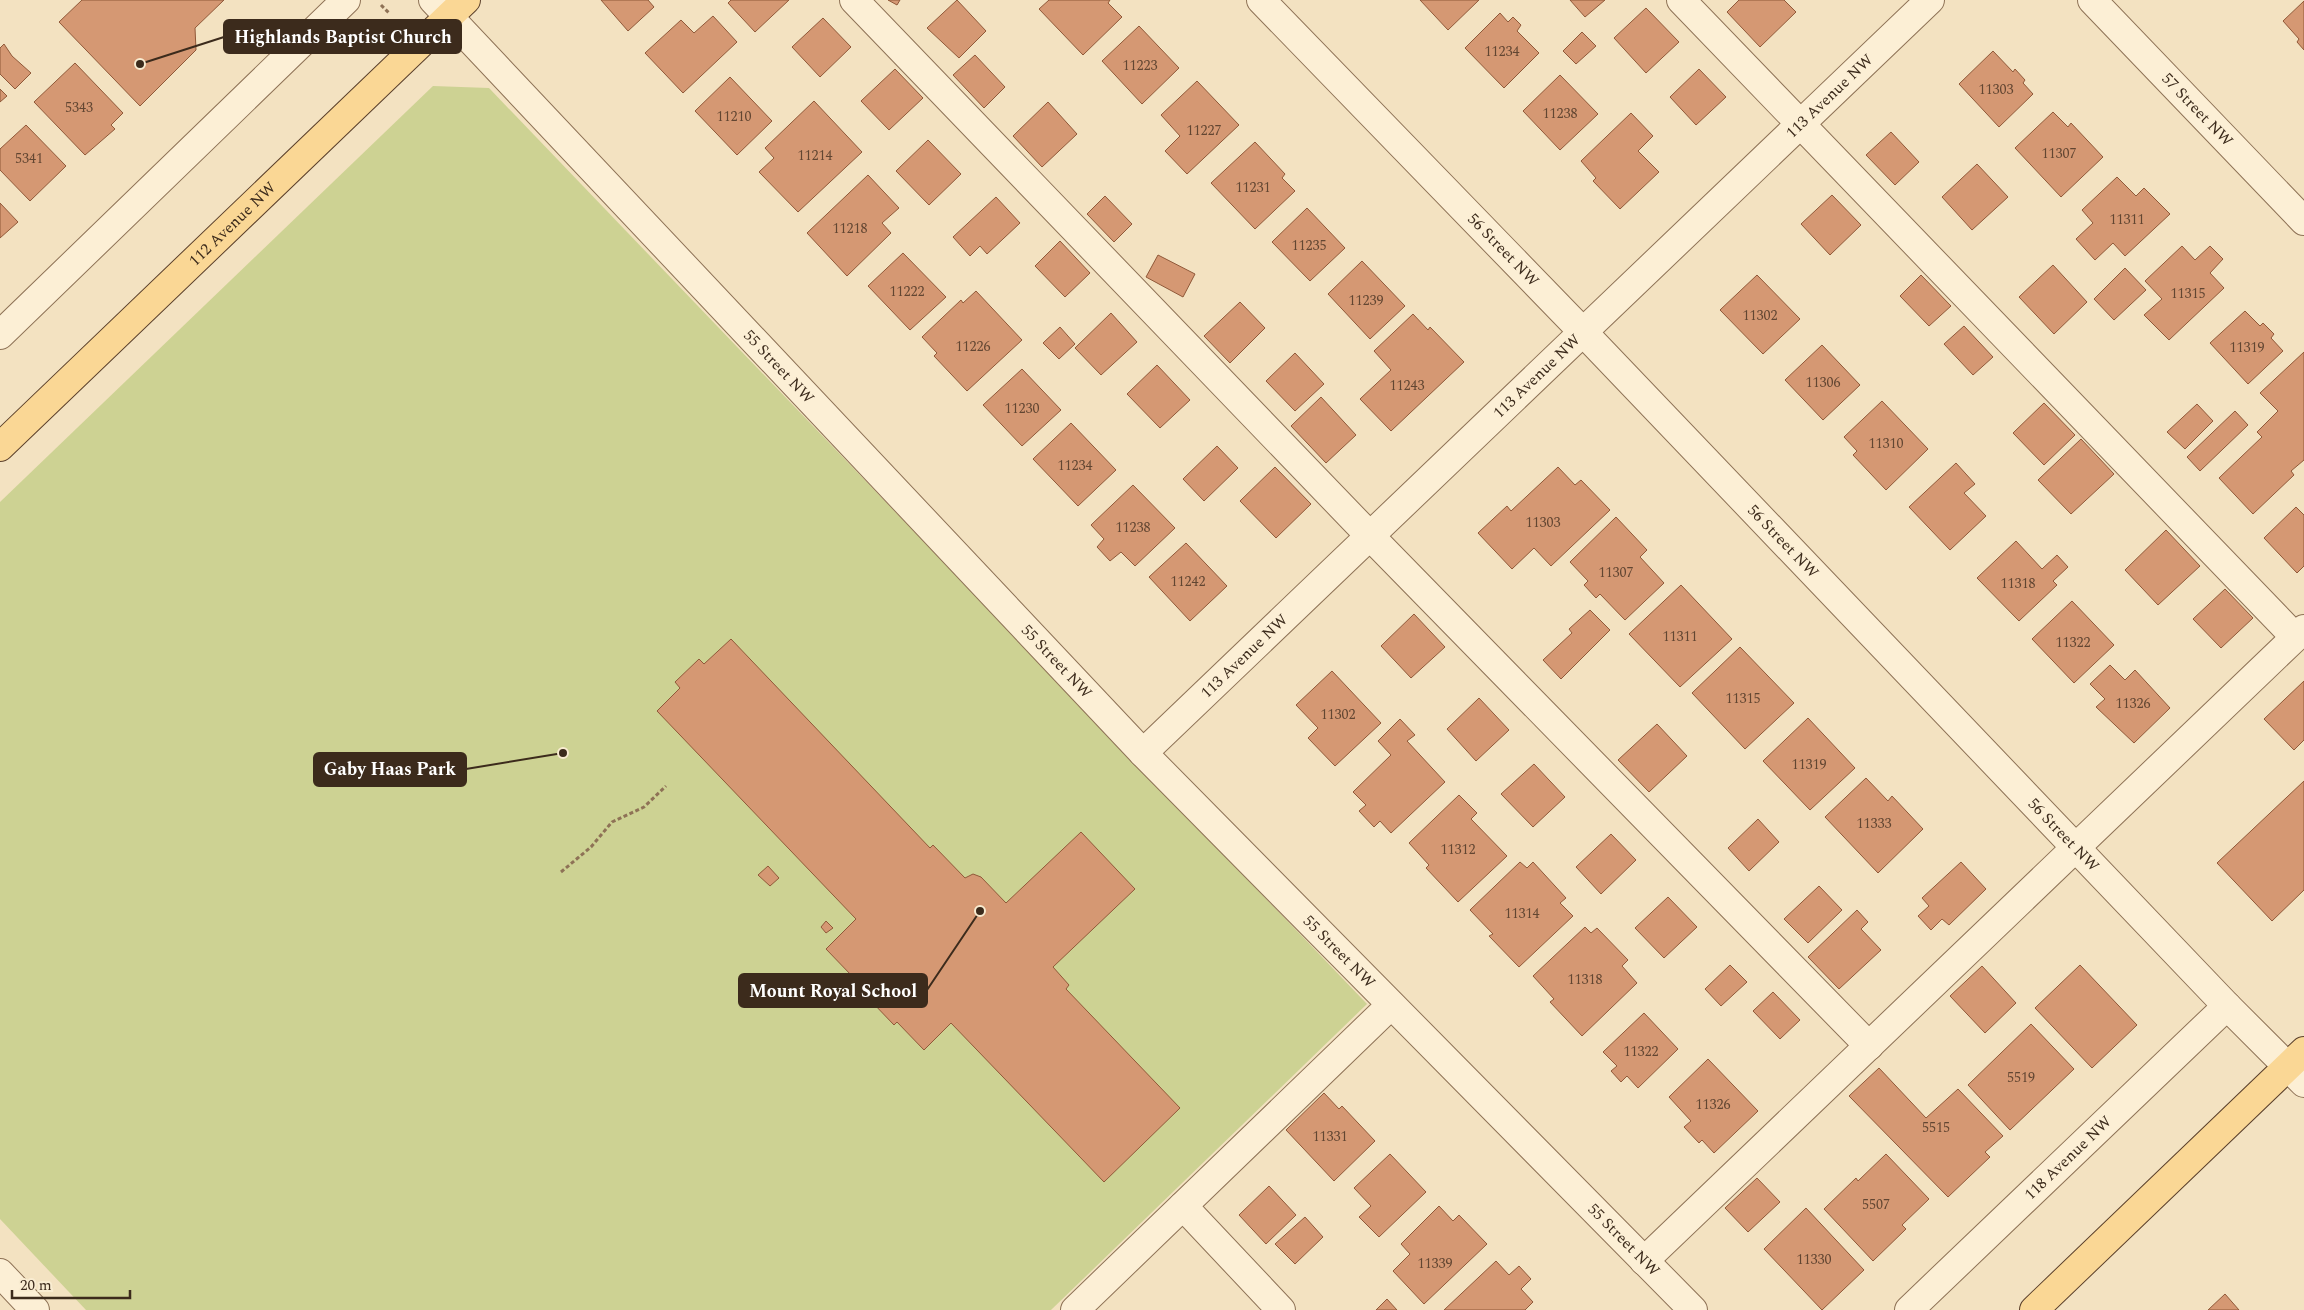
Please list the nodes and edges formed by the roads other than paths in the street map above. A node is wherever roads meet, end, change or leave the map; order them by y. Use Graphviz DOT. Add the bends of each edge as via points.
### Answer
graph roads {
  1 [pos="346,0"];
  2 [pos="854,0"];
  3 [pos="1261,0"];
  4 [pos="1681,0"];
  5 [pos="1930,0"];
  6 [pos="2092,0"];
  7 [pos="449,5"];
  8 [pos="1800,124"];
  9 [pos="2304,221"];
  10 [pos="1583,332"];
  11 [pos="0,335"];
  12 [pos="0,447"];
  13 [pos="1370,536"];
  14 [pos="2300,633"];
  15 [pos="1143,753"];
  16 [pos="2076,847"];
  17 [pos="1391,1005"];
  18 [pos="2227,1006"];
  19 [pos="1869,1046"];
  20 [pos="2299,1067"];
  21 [pos="1183,1206"];
  22 [pos="1644,1261"];
  23 [pos="0,1273"];
  24 [pos="36,1310"];
  25 [pos="1075,1310"];
  26 [pos="1281,1310"];
  27 [pos="1693,1310"];
  28 [pos="1909,1310"];
  29 [pos="2034,1310"];
  1 -- 11 [label="street"];
  2 -- 13 [label="street"];
  3 -- 10 [label="street, 56 Street NW"];
  4 -- 8 [label="street"];
  5 -- 8 [label="street, 113 Avenue NW"];
  6 -- 9 [label="street, 57 Street NW"];
  7 -- 12 [label="main road, 112 Avenue NW"];
  7 -- 15 [label="street, 55 Street NW"];
  8 -- 10 [label="street, 113 Avenue NW"];
  8 -- 14 [label="street"];
  10 -- 13 [label="street, 113 Avenue NW"];
  10 -- 16 [label="street, 56 Street NW"];
  13 -- 15 [label="street, 113 Avenue NW"];
  13 -- 19 [label="street"];
  14 -- 16 [label="street"];
  15 -- 17 [label="street, 55 Street NW"];
  16 -- 18 [label="street, 56 Street NW"];
  16 -- 19 [label="street"];
  17 -- 21 [label="street"];
  17 -- 22 [label="street, 55 Street NW"];
  18 -- 20 [label="street, 56 Street NW"];
  18 -- 28 [label="street, 118 Avenue NW"];
  19 -- 22 [label="street"];
  20 -- 29 [label="main road"];
  21 -- 25 [label="street"];
  21 -- 26 [label="street"];
  22 -- 27 [label="street, 55 Street NW"];
  23 -- 24 [label="street"];
}
